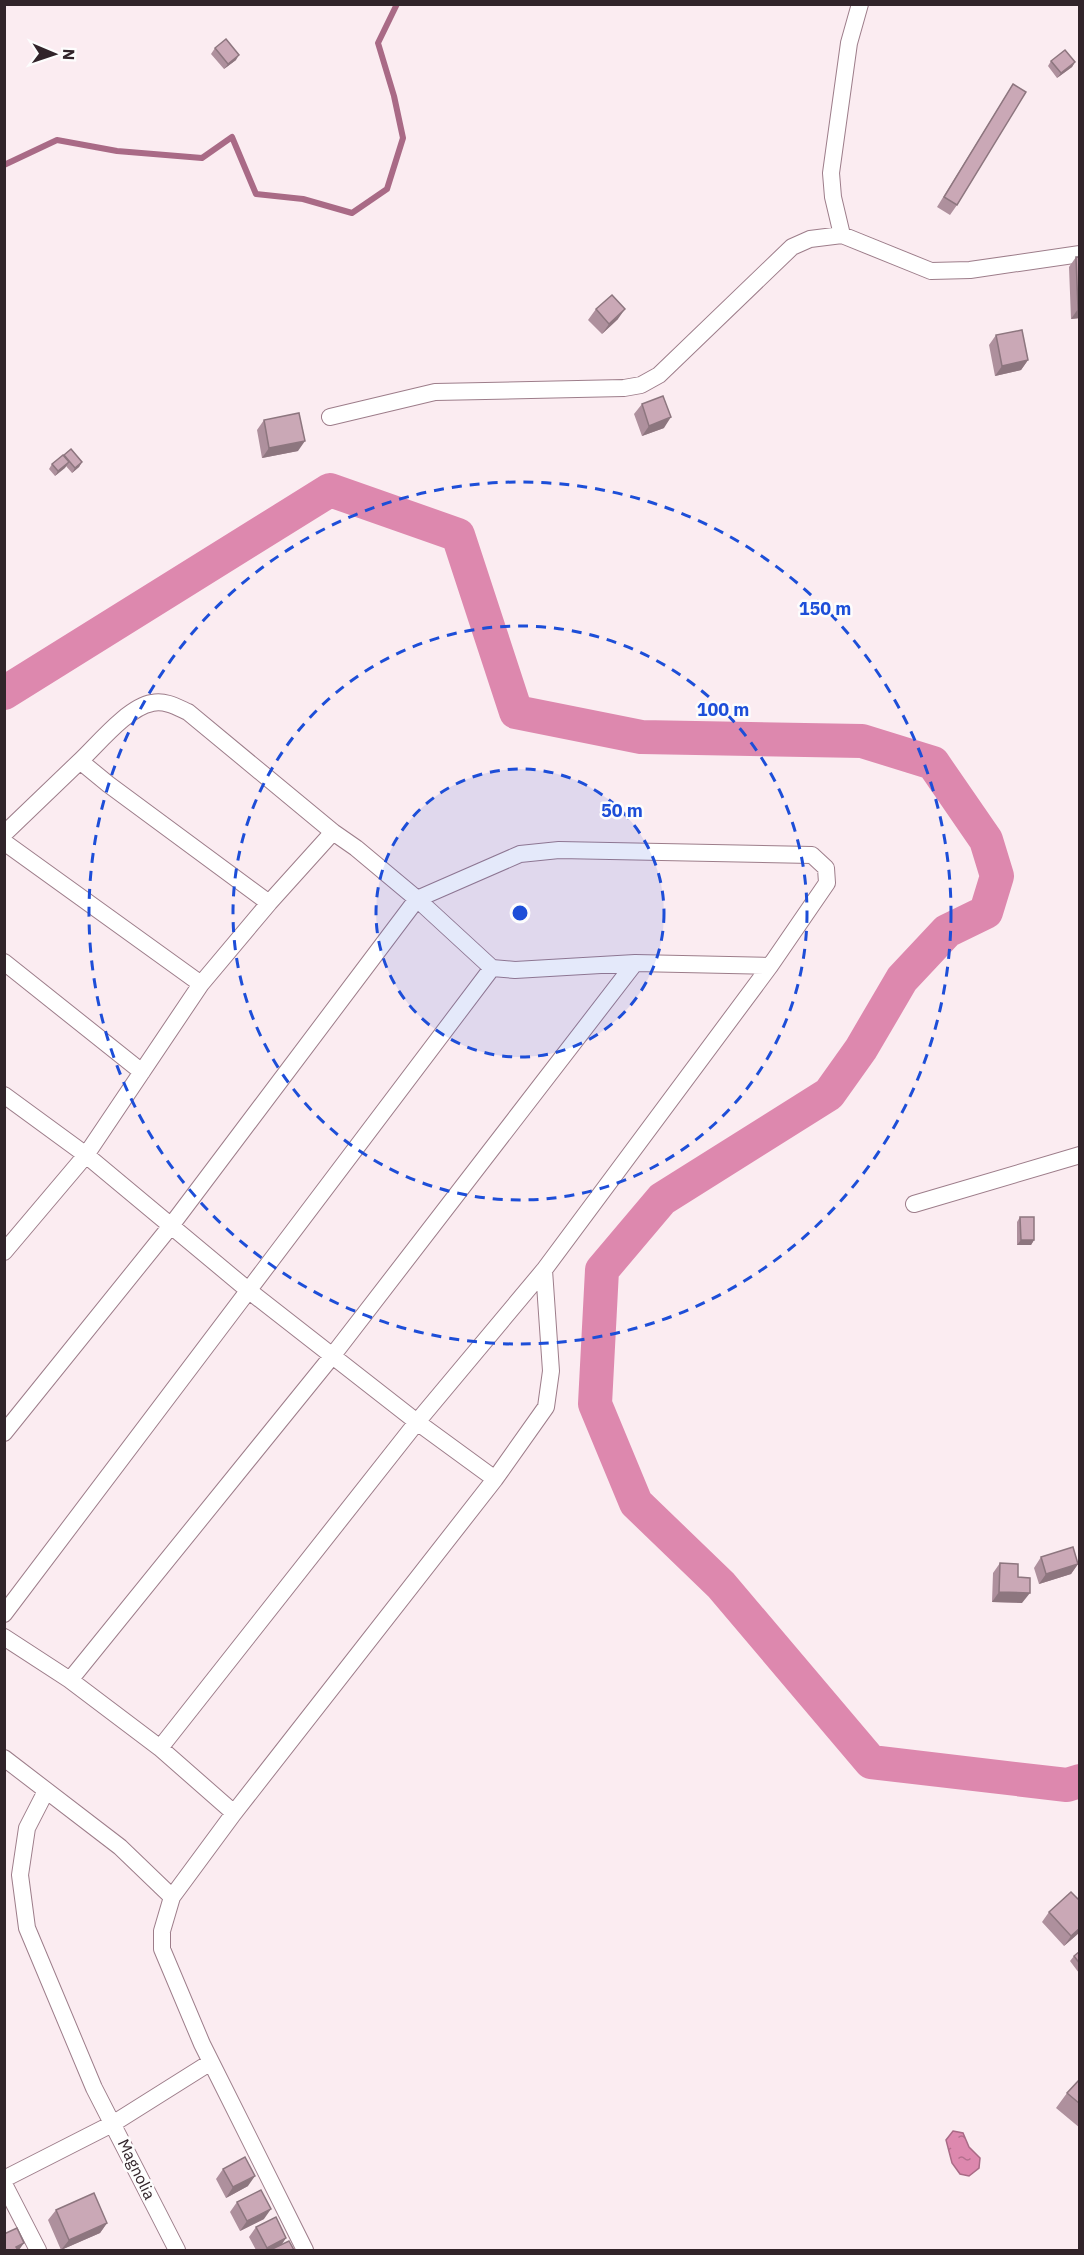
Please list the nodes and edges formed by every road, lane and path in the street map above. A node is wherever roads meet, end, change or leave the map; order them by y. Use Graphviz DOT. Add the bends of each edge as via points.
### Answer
graph roads {
  1 [pos="860,4"];
  2 [pos="842,235"];
  3 [pos="1080,254"];
  4 [pos="330,417"];
  5 [pos="80,761"];
  6 [pos="333,832"];
  7 [pos="4,834"];
  8 [pos="4,842"];
  9 [pos="417,900"];
  10 [pos="269,903"];
  11 [pos="4,962"];
  12 [pos="635,963"];
  13 [pos="770,966"];
  14 [pos="492,968"];
  15 [pos="201,984"];
  16 [pos="142,1072"];
  17 [pos="4,1095"];
  18 [pos="86,1155"];
  19 [pos="1080,1155"];
  20 [pos="914,1204"];
  21 [pos="170,1227"];
  22 [pos="6,1246"];
  23 [pos="544,1269"];
  24 [pos="248,1290"];
  25 [pos="333,1354"];
  26 [pos="417,1422"];
  27 [pos="4,1433"];
  28 [pos="495,1479"];
  29 [pos="4,1614"];
  30 [pos="4,1637"];
  31 [pos="70,1680"];
  32 [pos="160,1748"];
  33 [pos="4,1758"];
  34 [pos="46,1791"];
  35 [pos="234,1813"];
  36 [pos="172,1897"];
  37 [pos="212,2062"];
  38 [pos="114,2123"];
  39 [pos="4,2179"];
  40 [pos="4,2184"];
  41 [pos="38,2250"];
  42 [pos="177,2250"];
  43 [pos="305,2250"];
  1 -- 2 [label="street" via="849,43 831,173"];
  2 -- 3 [label="street" via="931,271 970,270"];
  2 -- 4 [label="street" via="810,238 792,247 659,375 641,385 435,392"];
  5 -- 6 [label="street" via="129,714 152,703 169,704 188,712"];
  5 -- 7 [label="street"];
  5 -- 10 [label="street"];
  6 -- 9 [label="street"];
  6 -- 10 [label="street"];
  8 -- 15 [label="street"];
  9 -- 13 [label="street" via="520,854 559,850 812,855 826,868 827,883"];
  9 -- 14 [label="street"];
  9 -- 21 [label="street"];
  10 -- 15 [label="street"];
  11 -- 16 [label="street"];
  12 -- 13 [label="street"];
  12 -- 14 [label="street"];
  12 -- 25 [label="street"];
  13 -- 23 [label="street"];
  14 -- 24 [label="street"];
  15 -- 16 [label="street"];
  16 -- 18 [label="street"];
  17 -- 18 [label="street"];
  18 -- 21 [label="street"];
  18 -- 22 [label="street"];
  19 -- 20 [label="street"];
  21 -- 24 [label="street"];
  21 -- 27 [label="street"];
  23 -- 26 [label="street"];
  23 -- 28 [label="street" via="551,1371 546,1407"];
  24 -- 25 [label="street"];
  24 -- 29 [label="street"];
  25 -- 26 [label="street"];
  25 -- 31 [label="street"];
  26 -- 28 [label="street"];
  26 -- 32 [label="street"];
  28 -- 35 [label="street"];
  30 -- 31 [label="street"];
  31 -- 32 [label="street"];
  32 -- 35 [label="street"];
  33 -- 34 [label="street"];
  34 -- 36 [label="street" via="120,1846"];
  34 -- 38 [label="street, Magnolia" via="27,1828 20,1875 27,1928 94,2088"];
  35 -- 36 [label="street"];
  36 -- 37 [label="street" via="162,1931 162,1949"];
  37 -- 38 [label="street"];
  37 -- 43 [label="street"];
  38 -- 39 [label="street"];
  38 -- 42 [label="street, Magnolia"];
  40 -- 41 [label="street"];
}
